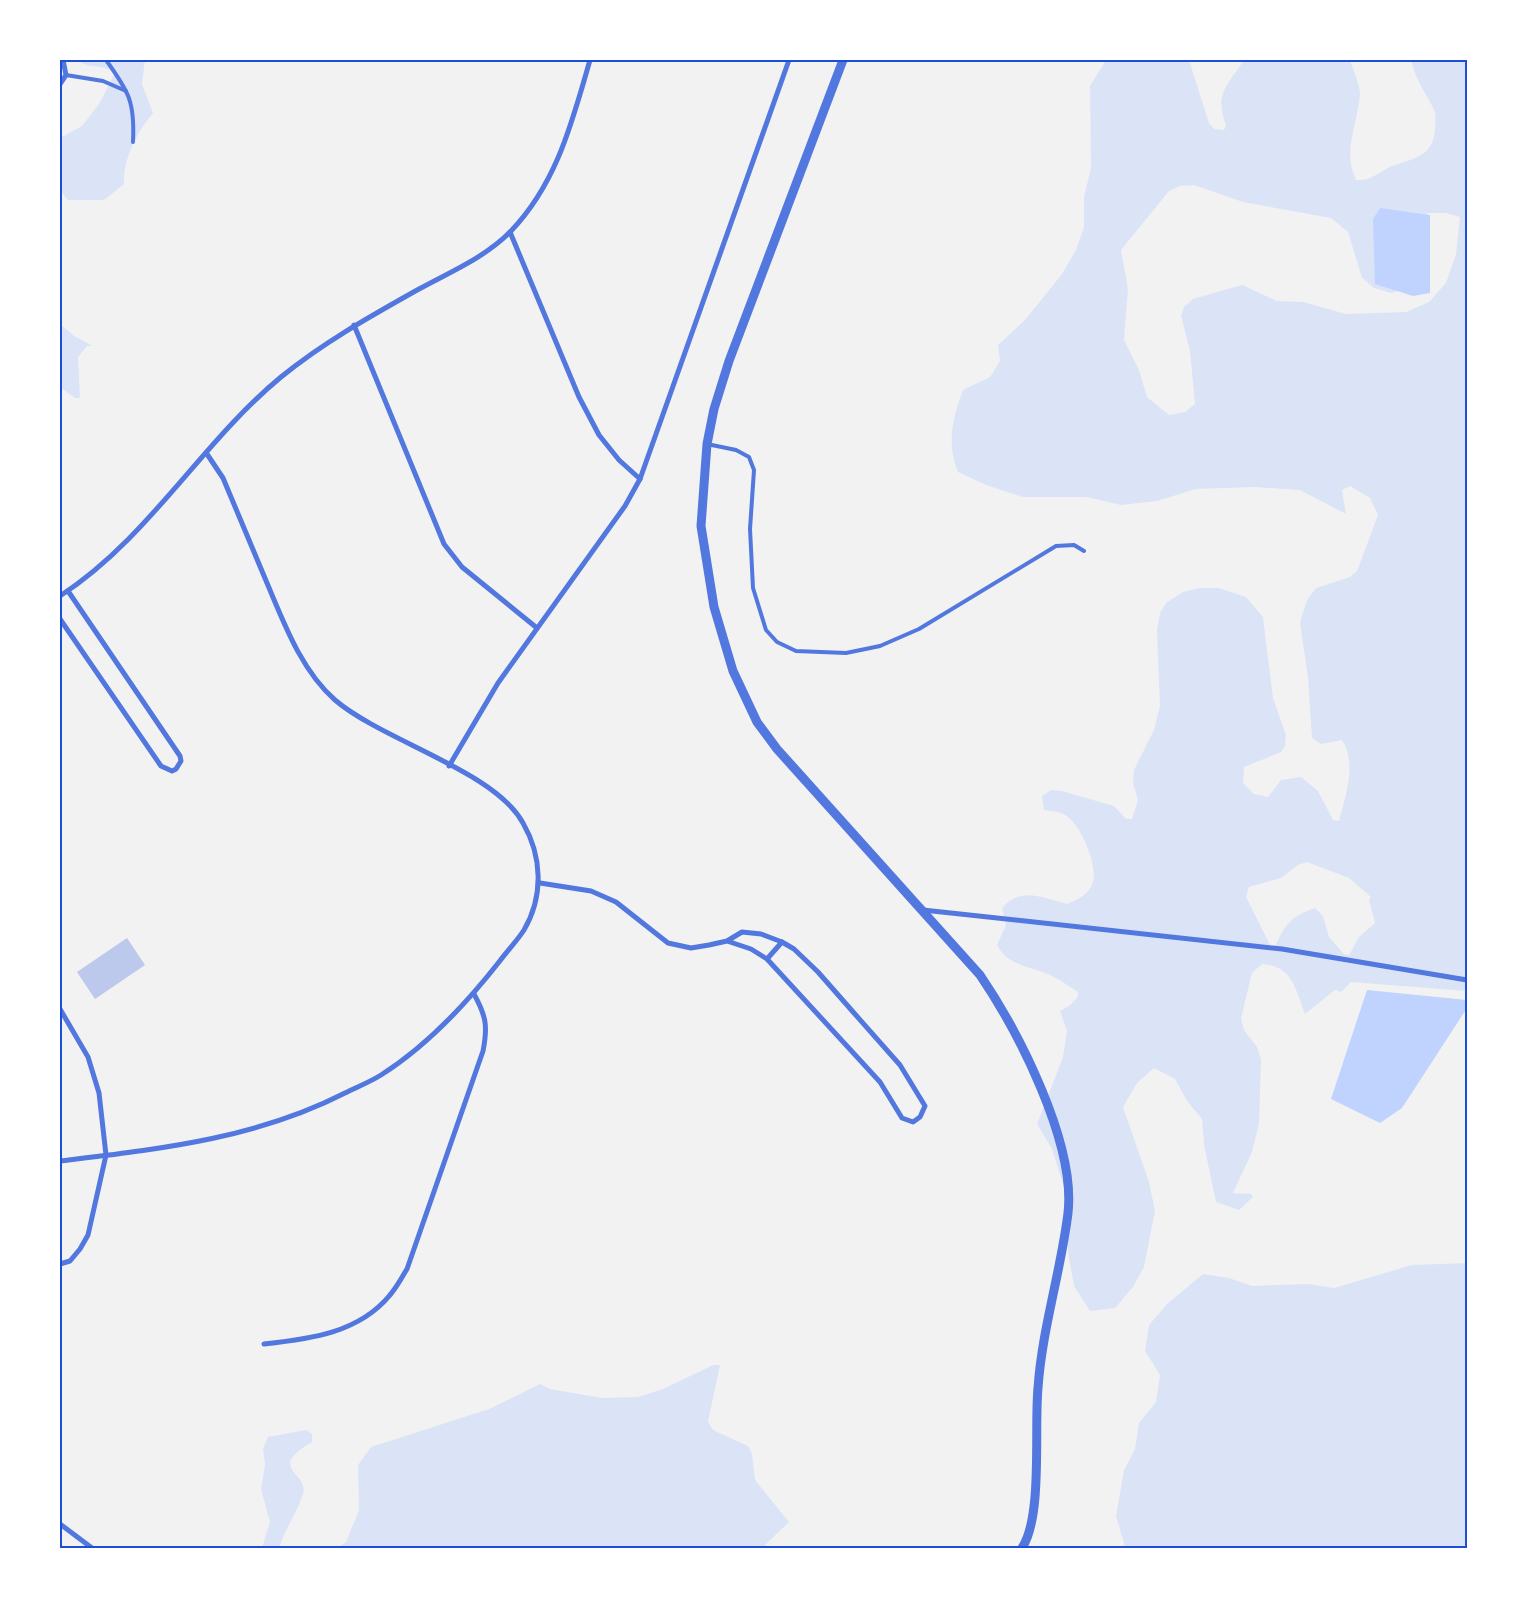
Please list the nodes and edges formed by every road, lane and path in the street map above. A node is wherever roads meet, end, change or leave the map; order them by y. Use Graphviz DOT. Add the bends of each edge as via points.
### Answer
graph roads {
  1 [pos="63,60"];
  2 [pos="106,60"];
  3 [pos="590,60"];
  4 [pos="789,60"];
  5 [pos="843,60"];
  6 [pos="66,75"];
  7 [pos="60,84"];
  8 [pos="127,91"];
  9 [pos="133,142"];
  10 [pos="510,232"];
  11 [pos="354,325"];
  12 [pos="707,444"];
  13 [pos="207,454"];
  14 [pos="640,479"];
  15 [pos="1084,551"];
  16 [pos="68,590"];
  17 [pos="60,596"];
  18 [pos="60,619"];
  19 [pos="537,628"];
  20 [pos="449,766"];
  21 [pos="540,883"];
  22 [pos="922,910"];
  23 [pos="727,941"];
  24 [pos="782,942"];
  25 [pos="767,959"];
  26 [pos="1467,980"];
  27 [pos="474,994"];
  28 [pos="60,1009"];
  29 [pos="106,1155"];
  30 [pos="60,1161"];
  31 [pos="60,1264"];
  32 [pos="264,1344"];
  33 [pos="60,1524"];
  34 [pos="92,1548"];
  35 [pos="1022,1548"];
  1 -- 6 [label="street"];
  2 -- 8 [label="lane"];
  3 -- 10 [label="street" via="558,161 538,199"];
  4 -- 14 [label="street"];
  5 -- 12 [label="street" via="729,361"];
  6 -- 7 [label="street"];
  6 -- 8 [label="lane" via="104,81"];
  8 -- 9 [label="lane" via="134,117"];
  10 -- 11 [label="street" via="477,258"];
  10 -- 14 [label="street" via="579,397 599,435"];
  11 -- 13 [label="street" via="281,377"];
  11 -- 19 [label="street" via="444,544 462,567"];
  12 -- 15 [label="lane" via="736,450 749,457 754,470 750,529 753,588 766,630 777,642 796,652 846,653 880,646 919,628 1056,546 1074,545"];
  12 -- 22 [label="street" via="701,526 714,608 733,671 757,722 777,749"];
  13 -- 16 [label="street" via="154,514"];
  13 -- 20 [label="street" via="223,478 290,638 311,672 333,699 367,723"];
  14 -- 19 [label="street" via="625,506"];
  16 -- 17 [label="street"];
  16 -- 18 [label="street" via="180,756 176,769 172,771 161,766"];
  19 -- 20 [label="street" via="498,683"];
  20 -- 21 [label="street" via="502,798 522,820 535,846"];
  21 -- 23 [label="street" via="591,891 616,902 668,943 692,948"];
  21 -- 27 [label="street" via="524,930"];
  22 -- 26 [label="street" via="1282,949"];
  22 -- 35 [label="street" via="980,975 1022,1042 1054,1122 1066,1172 1068,1211 1038,1387 1033,1525"];
  23 -- 24 [label="street" via="742,932 761,934"];
  23 -- 25 [label="street" via="752,949"];
  24 -- 25 [label="street"];
  24 -- 25 [label="street" via="818,972 900,1065 925,1106 920,1116 913,1122 902,1118 880,1082"];
  27 -- 29 [label="street" via="380,1076 316,1108 271,1125 209,1140"];
  27 -- 32 [label="street" via="484,1012 487,1031 484,1051 407,1269 390,1295 372,1313 350,1326 307,1340"];
  28 -- 29 [label="street" via="91,1066 99,1094"];
  29 -- 30 [label="street"];
  29 -- 31 [label="street" via="88,1235 70,1261"];
  33 -- 34 [label="street"];
}
